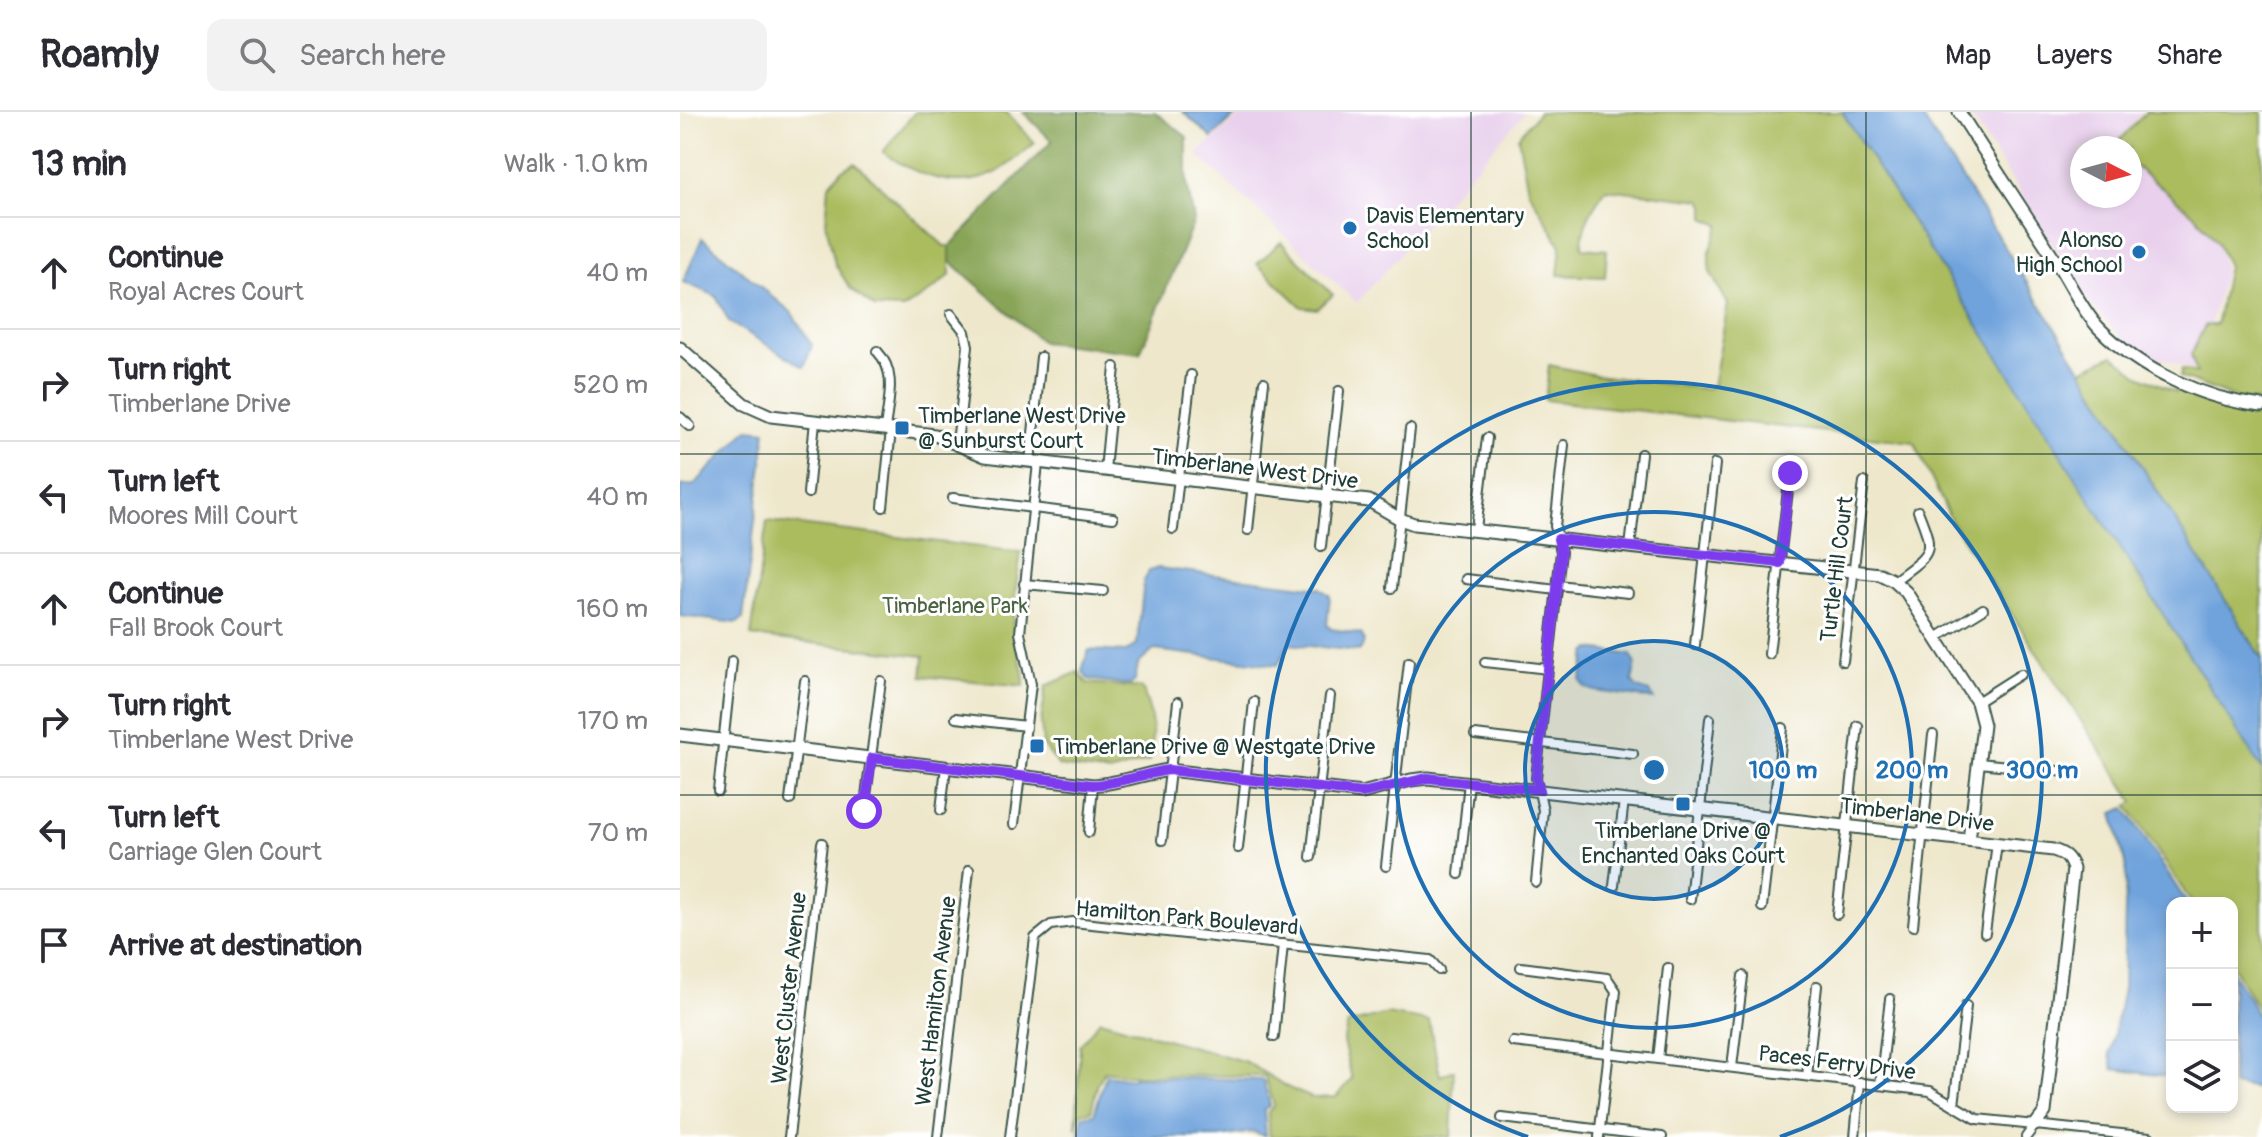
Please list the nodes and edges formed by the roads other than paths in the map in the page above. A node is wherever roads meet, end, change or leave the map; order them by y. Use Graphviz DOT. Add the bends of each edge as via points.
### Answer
graph roads {
  1 [pos="1959,112"];
  2 [pos="951,314"];
  3 [pos="680,348"];
  4 [pos="877,351"];
  5 [pos="1041,357"];
  6 [pos="1115,367"];
  7 [pos="1191,375"];
  8 [pos="1264,382"];
  9 [pos="1339,391"];
  10 [pos="2262,406"];
  11 [pos="680,417"];
  12 [pos="815,421"];
  13 [pos="690,426"];
  14 [pos="1410,429"];
  15 [pos="888,430"];
  16 [pos="1487,438"];
  17 [pos="957,443"];
  18 [pos="1564,445"];
  19 [pos="1641,454"];
  20 [pos="1034,462"];
  21 [pos="1715,464"];
  22 [pos="1105,470"];
  23 [pos="1790,473"];
  24 [pos="1180,479"];
  25 [pos="1864,482"];
  26 [pos="1253,487"];
  27 [pos="808,493"];
  28 [pos="1326,496"];
  29 [pos="953,498"];
  30 [pos="883,507"];
  31 [pos="1033,510"];
  32 [pos="1918,511"];
  33 [pos="1113,518"];
  34 [pos="1400,519"];
  35 [pos="1173,529"];
  36 [pos="1476,529"];
  37 [pos="1248,530"];
  38 [pos="1558,539"];
  39 [pos="1321,546"];
  40 [pos="1630,547"];
  41 [pos="1705,555"];
  42 [pos="1780,563"];
  43 [pos="1854,571"];
  44 [pos="1466,579"];
  45 [pos="1894,581"];
  46 [pos="1024,584"];
  47 [pos="1557,587"];
  48 [pos="1392,588"];
  49 [pos="1103,591"];
  50 [pos="1628,593"];
  51 [pos="1983,609"];
  52 [pos="1936,638"];
  53 [pos="1695,645"];
  54 [pos="1769,654"];
  55 [pos="732,661"];
  56 [pos="1843,661"];
  57 [pos="1409,662"];
  58 [pos="1485,662"];
  59 [pos="1548,669"];
  60 [pos="2021,674"];
  61 [pos="805,681"];
  62 [pos="881,681"];
  63 [pos="1330,696"];
  64 [pos="1178,702"];
  65 [pos="1254,702"];
  66 [pos="1977,702"];
  67 [pos="956,718"];
  68 [pos="1710,719"];
  69 [pos="1026,726"];
  70 [pos="1858,726"];
  71 [pos="1783,728"];
  72 [pos="680,735"];
  73 [pos="1475,735"];
  74 [pos="1933,735"];
  75 [pos="724,741"];
  76 [pos="1540,744"];
  77 [pos="797,749"];
  78 [pos="1633,754"];
  79 [pos="872,758"];
  80 [pos="1979,763"];
  81 [pos="946,767"];
  82 [pos="1169,770"];
  83 [pos="2067,772"];
  84 [pos="1020,776"];
  85 [pos="1244,779"];
  86 [pos="1469,782"];
  87 [pos="1093,785"];
  88 [pos="1395,785"];
  89 [pos="1319,789"];
  90 [pos="1540,790"];
  91 [pos="718,791"];
  92 [pos="790,800"];
  93 [pos="1624,800"];
  94 [pos="1700,809"];
  95 [pos="941,810"];
  96 [pos="864,811"];
  97 [pos="1772,817"];
  98 [pos="1014,824"];
  99 [pos="1847,825"];
  100 [pos="1089,832"];
  101 [pos="1921,834"];
  102 [pos="1162,840"];
  103 [pos="1969,840"];
  104 [pos="822,843"];
  105 [pos="1997,843"];
  106 [pos="1238,848"];
  107 [pos="1311,857"];
  108 [pos="1386,866"];
  109 [pos="969,870"];
  110 [pos="1459,874"];
  111 [pos="1536,882"];
  112 [pos="1614,886"];
  113 [pos="1690,899"];
  114 [pos="1762,907"];
  115 [pos="1837,914"];
  116 [pos="1913,926"];
  117 [pos="1985,933"];
  118 [pos="1283,944"];
  119 [pos="1521,967"];
  120 [pos="1668,968"];
  121 [pos="1439,970"];
  122 [pos="1743,976"];
  123 [pos="1817,986"];
  124 [pos="1890,999"];
  125 [pos="1966,1006"];
  126 [pos="1274,1037"];
  127 [pos="1513,1042"];
  128 [pos="1609,1053"];
  129 [pos="1658,1059"];
  130 [pos="1732,1067"];
  131 [pos="1807,1076"];
  132 [pos="1860,1082"];
  133 [pos="1880,1085"];
  134 [pos="1954,1105"];
  135 [pos="1502,1118"];
  136 [pos="2035,1125"];
  137 [pos="1600,1133"];
  138 [pos="2102,1134"];
  139 [pos="789,1137"];
  140 [pos="938,1137"];
  141 [pos="1010,1137"];
  142 [pos="1662,1137"];
  143 [pos="1855,1137"];
  144 [pos="2026,1137"];
  145 [pos="2150,1137"];
  1 -- 10 [label="street" via="2098,327 2163,375 2237,403"];
  2 -- 17 [label="street" via="968,346"];
  3 -- 12 [label="street, Timberlane West Drive" via="744,404 771,416"];
  4 -- 15 [label="street" via="891,374"];
  5 -- 20 [label="street"];
  6 -- 22 [label="street"];
  7 -- 24 [label="street"];
  8 -- 26 [label="street"];
  9 -- 28 [label="street"];
  11 -- 13 [label="street"];
  12 -- 15 [label="street, Timberlane West Drive"];
  12 -- 27 [label="street"];
  14 -- 34 [label="street"];
  15 -- 17 [label="street, Timberlane West Drive"];
  15 -- 30 [label="street"];
  16 -- 36 [label="street"];
  17 -- 20 [label="street, Timberlane West Drive" via="985,456"];
  18 -- 38 [label="street"];
  19 -- 40 [label="street"];
  20 -- 22 [label="street, Timberlane West Drive"];
  20 -- 31 [label="street"];
  21 -- 41 [label="street"];
  22 -- 24 [label="street, Timberlane West Drive"];
  23 -- 42 [label="street"];
  24 -- 26 [label="street, Timberlane West Drive"];
  24 -- 35 [label="street"];
  25 -- 43 [label="street, Turtle Hill Court"];
  26 -- 28 [label="street, Timberlane West Drive"];
  26 -- 37 [label="street"];
  28 -- 34 [label="street, Timberlane West Drive" via="1369,501"];
  28 -- 39 [label="street"];
  29 -- 31 [label="street"];
  31 -- 33 [label="street"];
  31 -- 46 [label="street"];
  32 -- 45 [label="street" via="1929,549"];
  34 -- 36 [label="street, Timberlane West Drive"];
  34 -- 48 [label="street"];
  36 -- 38 [label="street, Timberlane West Drive"];
  38 -- 40 [label="street, Timberlane West Drive"];
  38 -- 47 [label="street"];
  40 -- 41 [label="street, Timberlane West Drive"];
  41 -- 42 [label="street, Timberlane West Drive"];
  41 -- 53 [label="street"];
  42 -- 43 [label="street, Timberlane West Drive"];
  42 -- 54 [label="street"];
  43 -- 45 [label="street, Timberlane West Drive"];
  43 -- 56 [label="street, Turtle Hill Court"];
  44 -- 47 [label="street"];
  45 -- 52 [label="street"];
  46 -- 49 [label="street"];
  46 -- 69 [label="street" via="1020,633 1031,684"];
  47 -- 50 [label="street"];
  47 -- 59 [label="street"];
  51 -- 52 [label="street"];
  52 -- 66 [label="street"];
  55 -- 75 [label="street"];
  57 -- 88 [label="street"];
  58 -- 59 [label="street"];
  59 -- 76 [label="street"];
  60 -- 66 [label="street"];
  61 -- 77 [label="street"];
  62 -- 79 [label="street"];
  63 -- 89 [label="street"];
  64 -- 82 [label="street"];
  65 -- 85 [label="street"];
  66 -- 80 [label="street" via="1983,725"];
  67 -- 69 [label="street"];
  68 -- 94 [label="street"];
  69 -- 84 [label="street"];
  70 -- 99 [label="street"];
  71 -- 97 [label="street"];
  72 -- 75 [label="street, Timberlane Drive"];
  73 -- 76 [label="street"];
  74 -- 101 [label="street"];
  75 -- 77 [label="street, Timberlane Drive"];
  75 -- 91 [label="street"];
  76 -- 78 [label="street"];
  76 -- 90 [label="street"];
  77 -- 79 [label="street, Timberlane Drive"];
  77 -- 92 [label="street"];
  79 -- 81 [label="street, Timberlane Drive"];
  79 -- 96 [label="street"];
  80 -- 83 [label="street"];
  80 -- 103 [label="street"];
  81 -- 84 [label="street, Timberlane Drive"];
  81 -- 95 [label="street"];
  82 -- 85 [label="street, Timberlane Drive"];
  82 -- 87 [label="street, Timberlane Drive"];
  82 -- 102 [label="street"];
  84 -- 87 [label="street, Timberlane Drive"];
  84 -- 98 [label="street"];
  85 -- 89 [label="street, Timberlane Drive"];
  85 -- 106 [label="street"];
  86 -- 88 [label="street, Timberlane Drive" via="1428,778"];
  86 -- 90 [label="street, Timberlane Drive"];
  86 -- 110 [label="street"];
  87 -- 100 [label="street"];
  88 -- 89 [label="street, Timberlane Drive" via="1362,793"];
  88 -- 108 [label="street"];
  89 -- 107 [label="street"];
  90 -- 93 [label="street, Timberlane Drive"];
  90 -- 111 [label="street"];
  93 -- 94 [label="street, Timberlane Drive"];
  93 -- 112 [label="street"];
  94 -- 97 [label="street, Timberlane Drive"];
  94 -- 113 [label="street"];
  97 -- 99 [label="street, Timberlane Drive"];
  97 -- 114 [label="street"];
  99 -- 101 [label="street, Timberlane Drive"];
  99 -- 115 [label="street"];
  101 -- 103 [label="street, Timberlane Drive"];
  101 -- 116 [label="street"];
  103 -- 105 [label="street, Timberlane Drive"];
  104 -- 139 [label="street, West Cluster Avenue"];
  105 -- 117 [label="street"];
  105 -- 136 [label="street, Timberlane Drive" via="2064,853 2073,869 2045,1112"];
  109 -- 140 [label="street, West Hamilton Avenue"];
  118 -- 121 [label="street, Hamilton Park Boulevard" via="1430,960"];
  118 -- 126 [label="street"];
  118 -- 141 [label="street, Hamilton Park Boulevard" via="1073,922 1051,925 1035,938"];
  119 -- 128 [label="street" via="1607,978 1616,991"];
  120 -- 129 [label="street"];
  122 -- 130 [label="street"];
  123 -- 131 [label="street"];
  124 -- 133 [label="street"];
  125 -- 134 [label="street"];
  127 -- 128 [label="street, Paces Ferry Drive"];
  128 -- 129 [label="street, Paces Ferry Drive"];
  128 -- 137 [label="street"];
  129 -- 130 [label="street, Paces Ferry Drive"];
  130 -- 131 [label="street, Paces Ferry Drive"];
  131 -- 132 [label="street, Paces Ferry Drive"];
  132 -- 133 [label="street, Paces Ferry Drive"];
  132 -- 143 [label="street"];
  133 -- 134 [label="street, Paces Ferry Drive" via="1930,1091"];
  134 -- 136 [label="street, Paces Ferry Drive" via="1977,1119"];
  135 -- 137 [label="street"];
  136 -- 138 [label="street, Paces Ferry Drive"];
  136 -- 144 [label="street"];
  137 -- 142 [label="street"];
  138 -- 145 [label="street, Paces Ferry Drive"];
}
